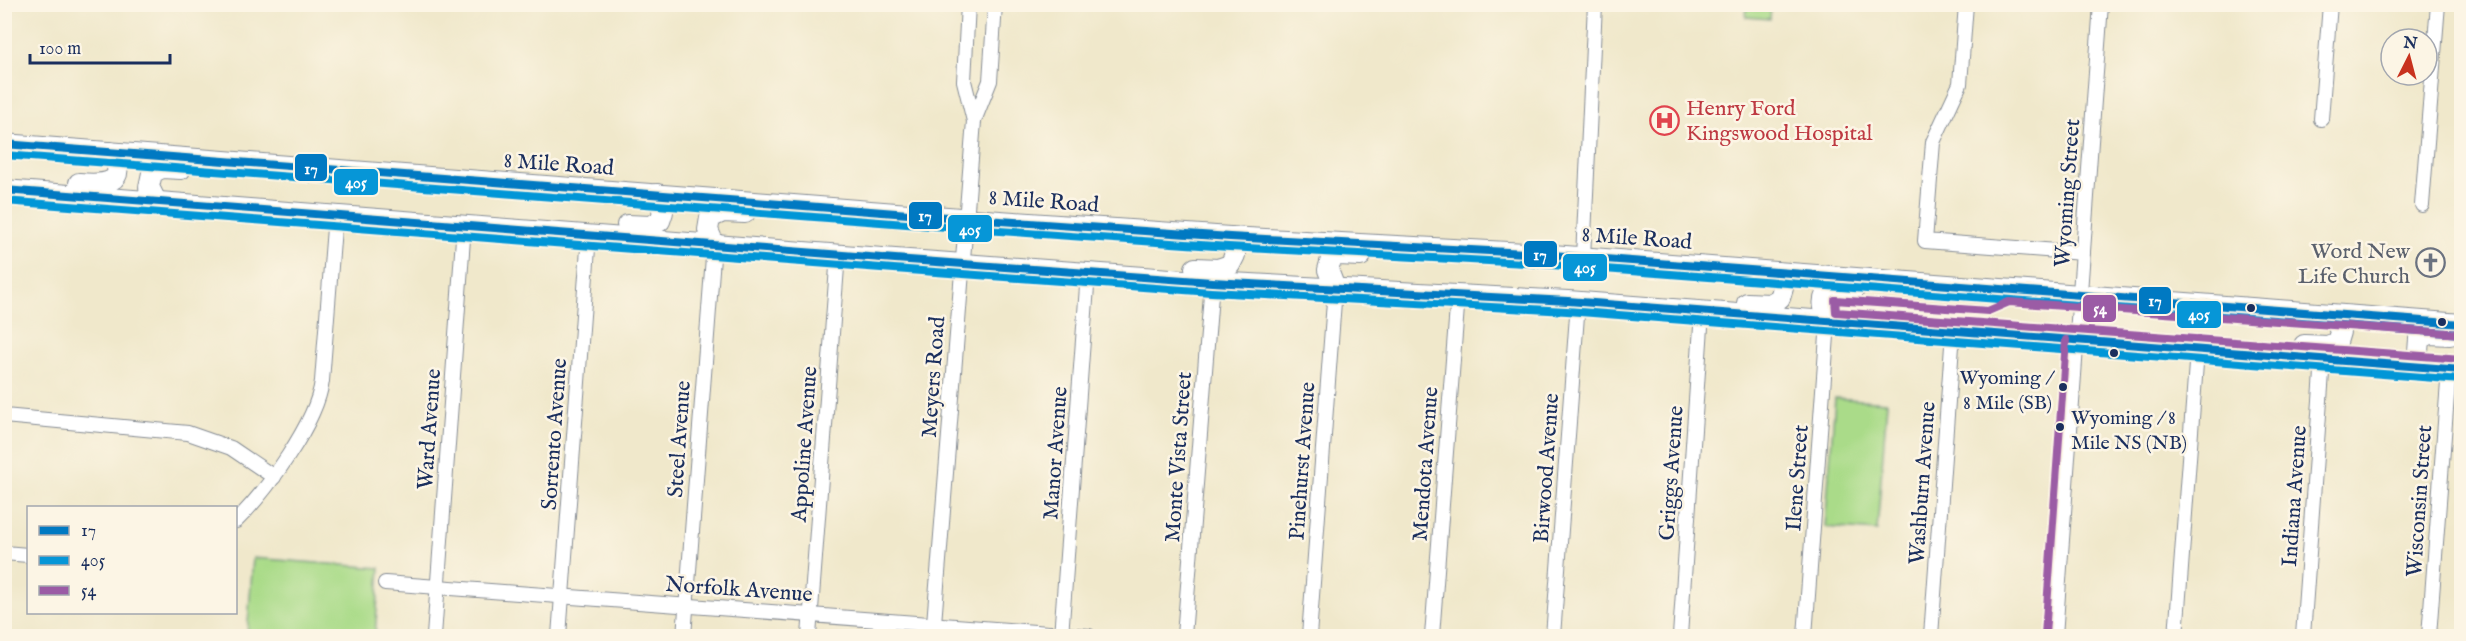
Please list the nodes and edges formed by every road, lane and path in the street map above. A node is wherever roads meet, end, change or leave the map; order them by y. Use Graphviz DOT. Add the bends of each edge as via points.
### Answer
graph roads {
  1 [pos="968,4"];
  2 [pos="995,4"];
  3 [pos="1595,4"];
  4 [pos="1966,4"];
  5 [pos="2101,4"];
  6 [pos="2330,4"];
  7 [pos="2438,4"];
  8 [pos="2321,119"];
  9 [pos="974,121"];
  10 [pos="4,144"];
  11 [pos="110,152"];
  12 [pos="314,168"];
  13 [pos="4,177"];
  14 [pos="4,190"];
  15 [pos="657,194"];
  16 [pos="156,201"];
  17 [pos="2422,205"];
  18 [pos="335,215"];
  19 [pos="946,216"];
  20 [pos="966,218"];
  21 [pos="464,225"];
  22 [pos="524,230"];
  23 [pos="589,235"];
  24 [pos="1230,237"];
  25 [pos="714,244"];
  26 [pos="1468,249"];
  27 [pos="2083,253"];
  28 [pos="838,254"];
  29 [pos="1583,257"];
  30 [pos="970,264"];
  31 [pos="1776,272"];
  32 [pos="1088,273"];
  33 [pos="1212,282"];
  34 [pos="1335,288"];
  35 [pos="2007,291"];
  36 [pos="1458,294"];
  37 [pos="2080,296"];
  38 [pos="1578,302"];
  39 [pos="1647,308"];
  40 [pos="1702,312"];
  41 [pos="2334,315"];
  42 [pos="1828,322"];
  43 [pos="2462,324"];
  44 [pos="1953,332"];
  45 [pos="2462,336"];
  46 [pos="2085,342"];
  47 [pos="2197,350"];
  48 [pos="2323,359"];
  49 [pos="2422,367"];
  50 [pos="2455,370"];
  51 [pos="4,416"];
  52 [pos="274,477"];
  53 [pos="237,520"];
  54 [pos="4,553"];
  55 [pos="27,555"];
  56 [pos="386,583"];
  57 [pos="438,586"];
  58 [pos="562,596"];
  59 [pos="686,605"];
  60 [pos="810,615"];
  61 [pos="934,631"];
  62 [pos="1061,635"];
  63 [pos="434,636"];
  64 [pos="559,636"];
  65 [pos="684,636"];
  66 [pos="809,636"];
  67 [pos="1089,636"];
  68 [pos="1184,636"];
  69 [pos="1309,636"];
  70 [pos="1432,636"];
  71 [pos="1553,636"];
  72 [pos="1680,636"];
  73 [pos="1805,636"];
  74 [pos="1931,636"];
  75 [pos="2055,636"];
  76 [pos="2176,636"];
  77 [pos="2303,636"];
  78 [pos="2429,636"];
  1 -- 9 [label="street, Meyers Road" via="964,81"];
  2 -- 9 [label="street, Meyers Road" via="990,81"];
  3 -- 29 [label="street"];
  4 -- 27 [label="street" via="1960,84 1933,142 1925,241"];
  5 -- 27 [label="street, Wyoming Street"];
  6 -- 8 [label="street"];
  7 -- 17 [label="street"];
  9 -- 20 [label="street, Meyers Road"];
  10 -- 11 [label="highway, 8 Mile Road"];
  11 -- 12 [label="highway, 8 Mile Road"];
  11 -- 13 [label="highway" via="118,170 115,178 105,184"];
  12 -- 15 [label="highway, 8 Mile Road"];
  12 -- 16 [label="highway" via="269,176 157,169 149,180"];
  14 -- 16 [label="highway"];
  15 -- 19 [label="highway, 8 Mile Road"];
  15 -- 22 [label="highway" via="663,212 655,225 560,220"];
  16 -- 18 [label="highway"];
  18 -- 21 [label="highway"];
  18 -- 52 [label="street" via="320,395 315,411"];
  19 -- 20 [label="highway, 8 Mile Road"];
  19 -- 25 [label="highway" via="928,227 723,212 713,215 707,223"];
  20 -- 24 [label="highway, 8 Mile Road"];
  20 -- 30 [label="street, Meyers Road"];
  21 -- 22 [label="highway"];
  21 -- 57 [label="street, Ward Avenue"];
  22 -- 23 [label="highway"];
  23 -- 25 [label="highway"];
  23 -- 58 [label="street, Sorrento Avenue"];
  24 -- 26 [label="highway, 8 Mile Road"];
  24 -- 30 [label="highway" via="1234,259 1227,267 1218,269 1006,254"];
  25 -- 28 [label="highway"];
  25 -- 59 [label="street, Steel Avenue"];
  26 -- 29 [label="highway, 8 Mile Road"];
  26 -- 34 [label="highway" via="1425,259 1338,255 1328,266"];
  27 -- 37 [label="street, Wyoming Street"];
  28 -- 30 [label="highway"];
  28 -- 60 [label="street, Appoline Avenue"];
  29 -- 31 [label="highway, 8 Mile Road"];
  30 -- 32 [label="highway"];
  30 -- 61 [label="street, Meyers Road"];
  31 -- 35 [label="highway, 8 Mile Road"];
  31 -- 39 [label="highway" via="1783,288 1776,303 1677,297"];
  32 -- 33 [label="highway"];
  32 -- 62 [label="street, Manor Avenue"];
  33 -- 34 [label="highway"];
  33 -- 68 [label="street, Monte Vista Street"];
  34 -- 36 [label="highway"];
  34 -- 69 [label="street, Pinehurst Avenue"];
  35 -- 37 [label="highway, 8 Mile Road"];
  35 -- 42 [label="highway" via="1988,301 1831,289 1822,303"];
  36 -- 38 [label="highway"];
  36 -- 70 [label="street, Mendota Avenue"];
  37 -- 41 [label="highway, 8 Mile Road"];
  37 -- 46 [label="street, Wyoming Street"];
  38 -- 39 [label="highway"];
  38 -- 71 [label="street, Birwood Avenue"];
  39 -- 40 [label="highway"];
  40 -- 42 [label="highway"];
  40 -- 72 [label="street, Griggs Avenue"];
  41 -- 43 [label="highway, 8 Mile Road"];
  41 -- 46 [label="highway" via="2340,336 2328,346 2111,331"];
  42 -- 44 [label="highway"];
  42 -- 73 [label="street, Ilene Street"];
  44 -- 46 [label="highway"];
  44 -- 74 [label="street, Washburn Avenue"];
  45 -- 49 [label="highway" via="2428,334 2419,339"];
  46 -- 47 [label="highway"];
  46 -- 75 [label="street, Wyoming Street"];
  47 -- 48 [label="highway"];
  47 -- 76 [label="street"];
  48 -- 49 [label="highway"];
  48 -- 77 [label="street, Indiana Avenue"];
  49 -- 50 [label="highway"];
  50 -- 78 [label="street, Wisconsin Street"];
  51 -- 52 [label="street" via="188,433 231,448"];
  52 -- 53 [label="street"];
  54 -- 55 [label="street"];
  56 -- 57 [label="street, Norfolk Avenue"];
  57 -- 58 [label="street, Norfolk Avenue"];
  57 -- 63 [label="street, Ward Avenue"];
  58 -- 59 [label="street, Norfolk Avenue"];
  58 -- 64 [label="street, Sorrento Avenue"];
  59 -- 60 [label="street, Norfolk Avenue"];
  59 -- 65 [label="street, Steel Avenue"];
  60 -- 61 [label="street, Norfolk Avenue"];
  60 -- 66 [label="street, Appoline Avenue"];
  61 -- 62 [label="street, Norfolk Avenue"];
  62 -- 67 [label="street, Norfolk Avenue"];
}
